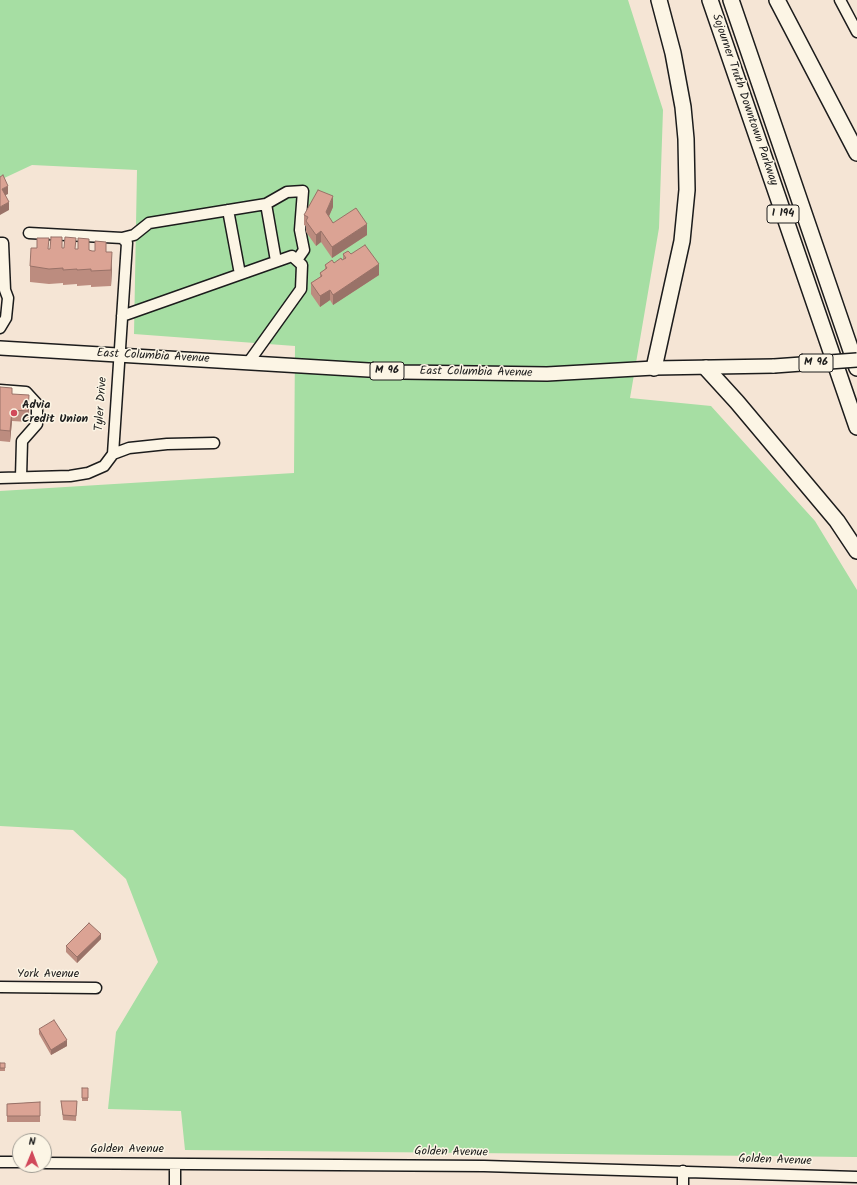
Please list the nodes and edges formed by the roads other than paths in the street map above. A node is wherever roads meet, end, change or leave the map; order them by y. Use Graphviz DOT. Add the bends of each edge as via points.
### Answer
graph roads {
  1 [pos="659,0"];
  2 [pos="710,0"];
  3 [pos="731,0"];
  4 [pos="777,0"];
  5 [pos="840,0"];
  6 [pos="857,32"];
  7 [pos="857,153"];
  8 [pos="266,204"];
  9 [pos="228,210"];
  10 [pos="29,233"];
  11 [pos="122,238"];
  12 [pos="0,243"];
  13 [pos="297,260"];
  14 [pos="276,261"];
  15 [pos="240,274"];
  16 [pos="2,288"];
  17 [pos="122,316"];
  18 [pos="0,328"];
  19 [pos="0,348"];
  20 [pos="119,356"];
  21 [pos="857,360"];
  22 [pos="248,363"];
  23 [pos="654,368"];
  24 [pos="706,368"];
  25 [pos="857,368"];
  26 [pos="0,390"];
  27 [pos="857,427"];
  28 [pos="214,443"];
  29 [pos="113,454"];
  30 [pos="21,477"];
  31 [pos="0,478"];
  32 [pos="857,551"];
  33 [pos="0,988"];
  34 [pos="96,988"];
  35 [pos="0,1162"];
  36 [pos="12,1162"];
  37 [pos="52,1163"];
  38 [pos="175,1164"];
  39 [pos="683,1171"];
  40 [pos="857,1177"];
  41 [pos="175,1185"];
  42 [pos="683,1185"];
  1 -- 23 [label="highway" via="673,53 683,107 687,190 682,241"];
  2 -- 27 [label="highway, Sojourner Truth Downtown Parkway / I 194"];
  3 -- 25 [label="highway, Sojourner Truth Downtown Parkway / I 194"];
  4 -- 7 [label="highway"];
  5 -- 6 [label="street"];
  8 -- 9 [label="street"];
  8 -- 13 [label="street" via="287,192 303,191 300,230 304,250"];
  8 -- 14 [label="street"];
  9 -- 11 [label="street" via="149,223 134,235"];
  9 -- 15 [label="street"];
  10 -- 11 [label="street"];
  11 -- 17 [label="street, Tyler Drive" via="127,243"];
  12 -- 16 [label="street" via="3,243"];
  13 -- 14 [label="street" via="292,256"];
  13 -- 22 [label="street" via="302,265 301,289"];
  14 -- 15 [label="street"];
  15 -- 17 [label="street"];
  16 -- 18 [label="street" via="8,298 6,318"];
  17 -- 20 [label="street, Tyler Drive"];
  19 -- 20 [label="main road, East Columbia Avenue / M 96"];
  20 -- 22 [label="main road, East Columbia Avenue / M 96"];
  20 -- 29 [label="street, Tyler Drive"];
  21 -- 24 [label="main road, East Columbia Avenue / M 96, bridge"];
  22 -- 23 [label="main road, East Columbia Avenue / M 96" via="402,372 547,374"];
  23 -- 24 [label="main road, East Columbia Avenue / M 96"];
  24 -- 32 [label="highway" via="837,521"];
  26 -- 30 [label="street" via="26,392 37,404 37,424 22,441"];
  28 -- 29 [label="street" via="129,448"];
  29 -- 30 [label="street" via="104,466 88,473"];
  30 -- 31 [label="street"];
  33 -- 34 [label="street, York Avenue"];
  35 -- 36 [label="street"];
  37 -- 38 [label="street, Golden Avenue"];
  38 -- 39 [label="street, Golden Avenue" via="484,1166"];
  38 -- 41 [label="street"];
  39 -- 40 [label="street, Golden Avenue"];
  39 -- 42 [label="street"];
}
